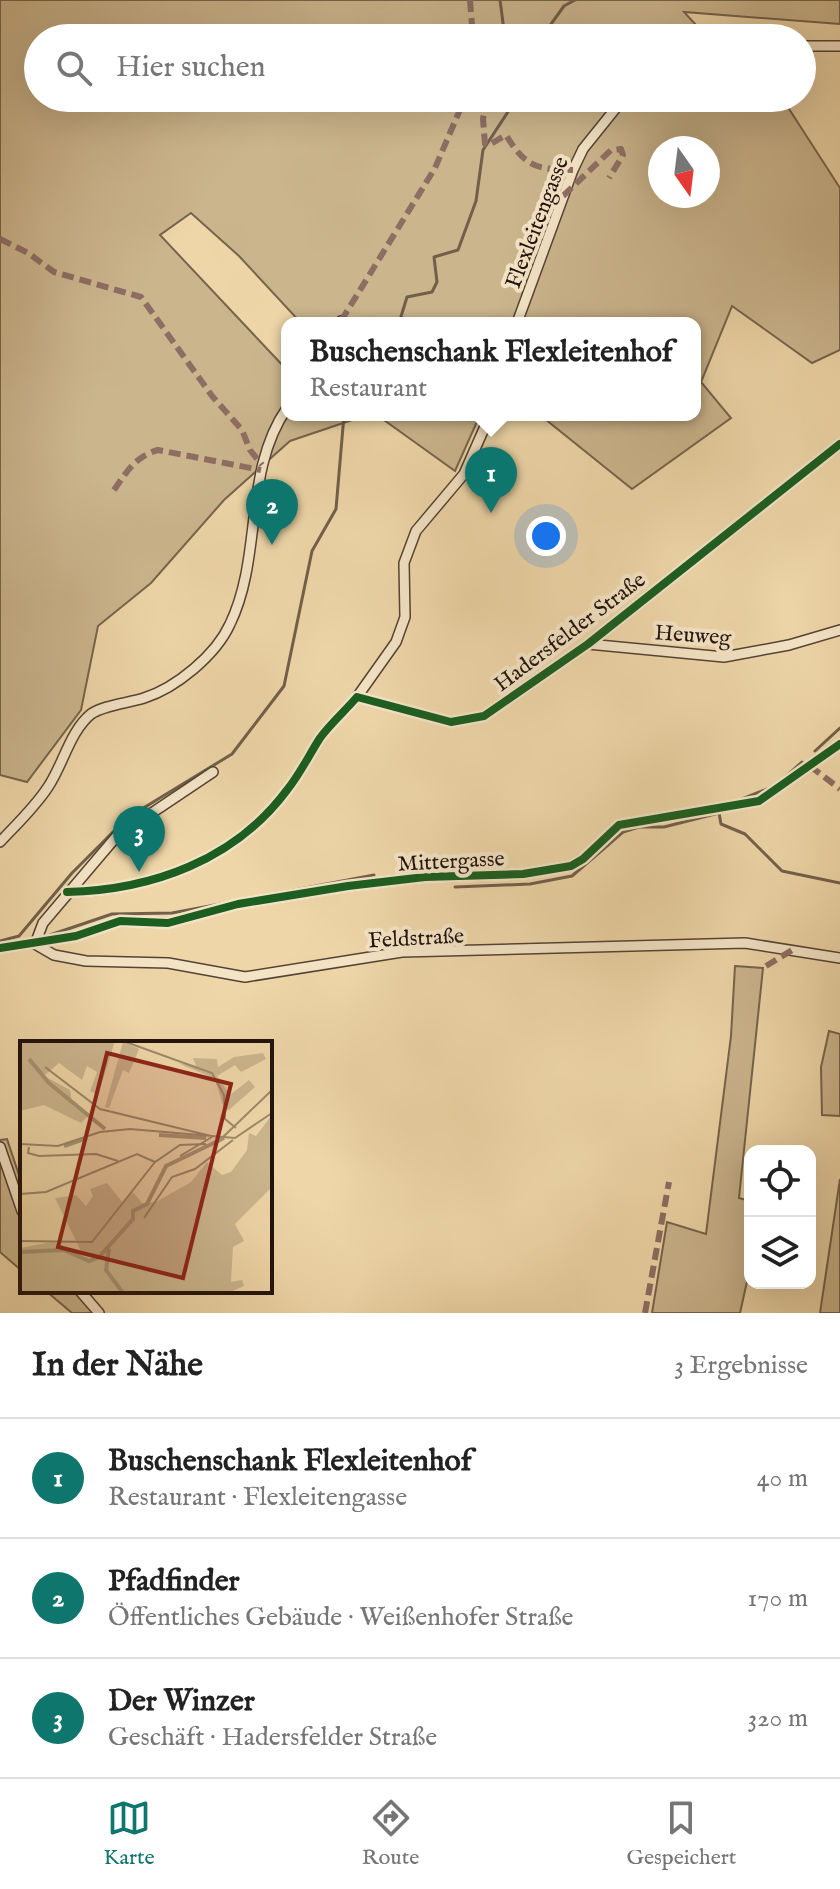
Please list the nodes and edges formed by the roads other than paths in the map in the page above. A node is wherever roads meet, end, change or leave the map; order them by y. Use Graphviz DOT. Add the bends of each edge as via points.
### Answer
graph roads {
  1 [pos="816,46"];
  2 [pos="840,46"];
  3 [pos="613,112"];
  4 [pos="519,317"];
  5 [pos="281,419"];
  6 [pos="487,421"];
  7 [pos="840,444"];
  8 [pos="840,630"];
  9 [pos="588,644"];
  10 [pos="357,697"];
  11 [pos="840,744"];
  12 [pos="213,772"];
  13 [pos="0,842"];
  14 [pos="67,892"];
  15 [pos="35,944"];
  16 [pos="0,948"];
  17 [pos="840,958"];
  18 [pos="0,1147"];
  19 [pos="20,1205"];
  20 [pos="82,1293"];
  21 [pos="99,1313"];
  1 -- 2 [label="street"];
  3 -- 4 [label="street, Flexleitengasse" via="573,170"];
  5 -- 13 [label="street" via="261,470 231,624 212,650 176,681 149,697 92,713 48,788"];
  6 -- 10 [label="street" via="464,474 416,531 404,563 405,617 396,642"];
  7 -- 9 [label="street, Hadersfelder Straße"];
  8 -- 9 [label="street, Heuweg" via="724,657"];
  9 -- 10 [label="street, Hadersfelder Straße" via="484,716 451,722"];
  10 -- 14 [label="street" via="322,735 288,790 230,845 147,883"];
  11 -- 15 [label="street, Mittergasse" via="759,801 619,825 571,866 348,886 238,904 168,923 120,921"];
  12 -- 14 [label="street" via="135,821"];
  14 -- 15 [label="street" via="43,923"];
  15 -- 16 [label="street, Feldstraße"];
  15 -- 17 [label="street, Feldstraße" via="54,955 86,961 168,963 245,977 402,952 745,943"];
  18 -- 19 [label="street"];
  20 -- 21 [label="street"];
}
